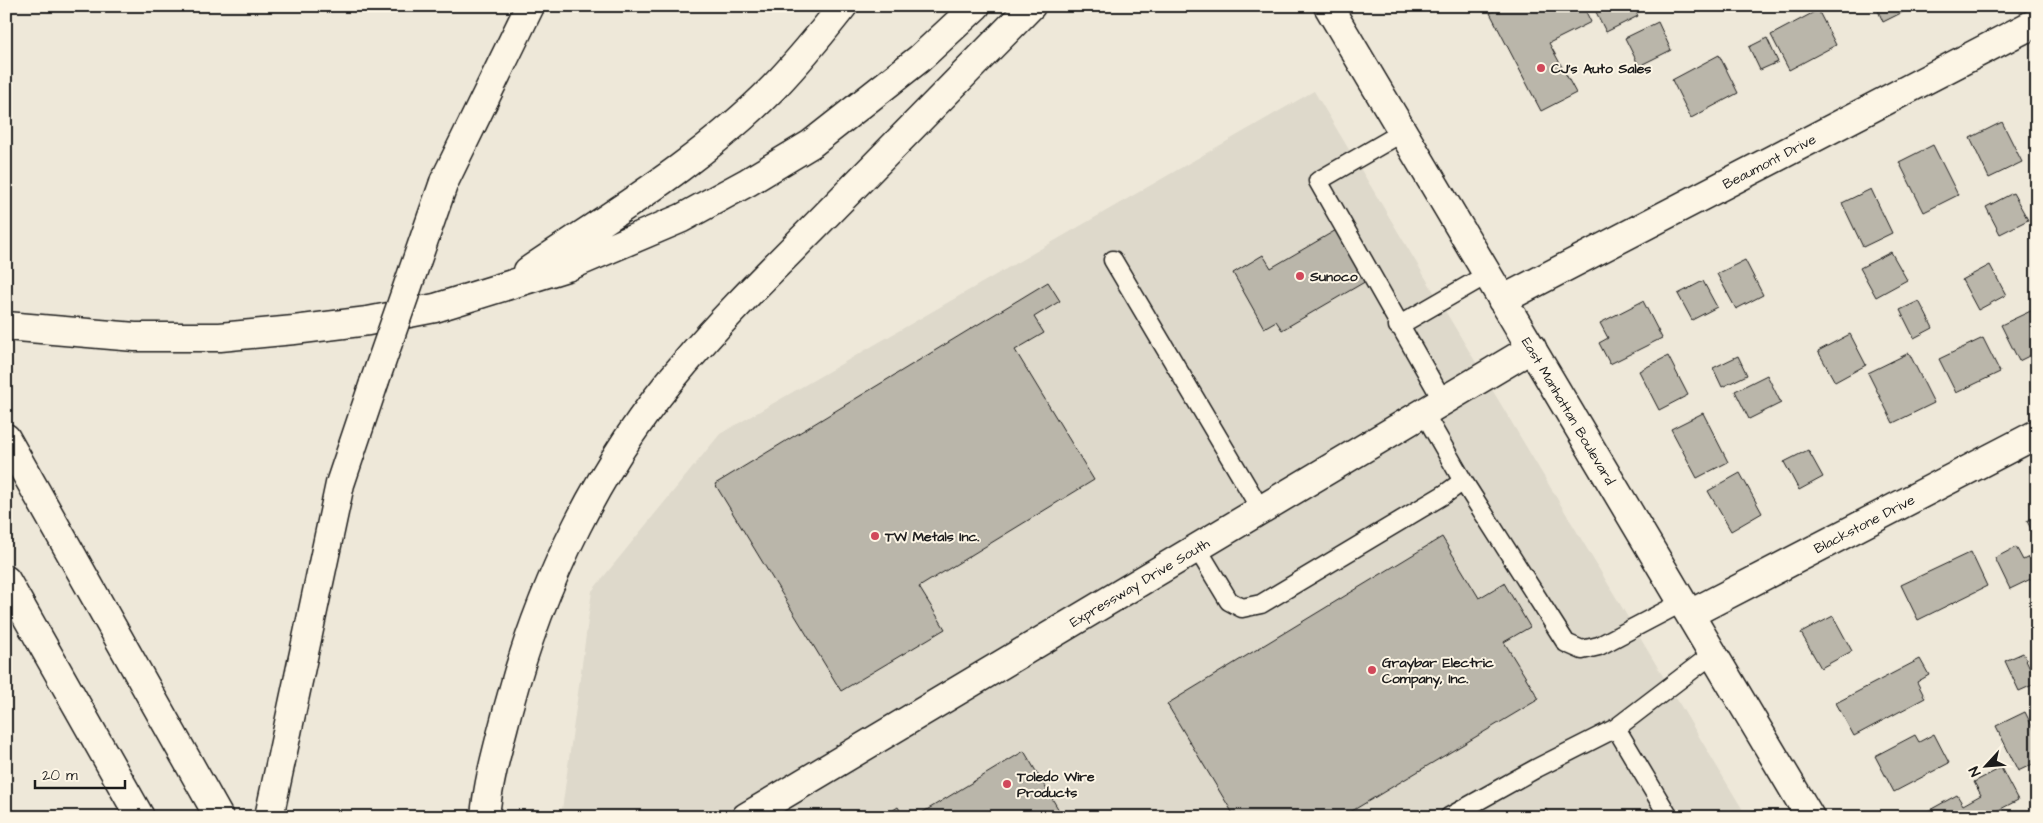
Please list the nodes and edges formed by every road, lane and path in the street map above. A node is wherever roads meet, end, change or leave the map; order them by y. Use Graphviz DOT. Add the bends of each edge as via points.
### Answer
graph roads {
  1 [pos="530,6"];
  2 [pos="843,6"];
  3 [pos="976,6"];
  4 [pos="1031,6"];
  5 [pos="1328,6"];
  6 [pos="2037,22"];
  7 [pos="1403,132"];
  8 [pos="1113,260"];
  9 [pos="1488,274"];
  10 [pos="502,288"];
  11 [pos="1502,300"];
  12 [pos="6,326"];
  13 [pos="1398,326"];
  14 [pos="1532,348"];
  15 [pos="1433,407"];
  16 [pos="2037,434"];
  17 [pos="6,438"];
  18 [pos="1463,481"];
  19 [pos="1261,510"];
  20 [pos="1197,548"];
  21 [pos="6,580"];
  22 [pos="1687,608"];
  23 [pos="1714,653"];
  24 [pos="1616,728"];
  25 [pos="217,813"];
  26 [pos="140,817"];
  27 [pos="269,817"];
  28 [pos="485,817"];
  29 [pos="746,817"];
  30 [pos="1449,817"];
  31 [pos="1670,817"];
  32 [pos="1810,817"];
  1 -- 27 [label="main road, bridge" via="444,182 340,484"];
  2 -- 10 [label="main road" via="773,88 737,120 640,195"];
  3 -- 10 [label="main road" via="867,102 811,144 748,182 621,246"];
  4 -- 28 [label="main road" via="736,306 643,416 579,521 545,593 518,669"];
  5 -- 7 [label="main road, East Manhattan Boulevard"];
  6 -- 11 [label="main road, Beaumont Drive"];
  7 -- 9 [label="main road, East Manhattan Boulevard"];
  7 -- 13 [label="lane" via="1318,181"];
  8 -- 19 [label="lane"];
  9 -- 11 [label="main road, East Manhattan Boulevard"];
  9 -- 13 [label="lane"];
  10 -- 12 [label="main road" via="435,308 368,321 220,337 136,338"];
  11 -- 14 [label="main road, East Manhattan Boulevard"];
  13 -- 15 [label="lane"];
  14 -- 15 [label="main road, Expressway Drive South"];
  14 -- 22 [label="main road, East Manhattan Boulevard"];
  15 -- 18 [label="lane"];
  15 -- 19 [label="main road, Expressway Drive South"];
  16 -- 22 [label="main road, Blackstone Drive"];
  17 -- 25 [label="main road"];
  18 -- 20 [label="lane" via="1261,604 1242,608 1230,601"];
  18 -- 22 [label="lane" via="1566,643 1582,650 1599,646"];
  19 -- 20 [label="main road, Expressway Drive South"];
  20 -- 29 [label="main road, Expressway Drive South"];
  21 -- 26 [label="main road"];
  22 -- 23 [label="main road, East Manhattan Boulevard"];
  23 -- 24 [label="lane"];
  23 -- 32 [label="main road, East Manhattan Boulevard"];
  24 -- 30 [label="lane"];
  24 -- 31 [label="lane"];
}
